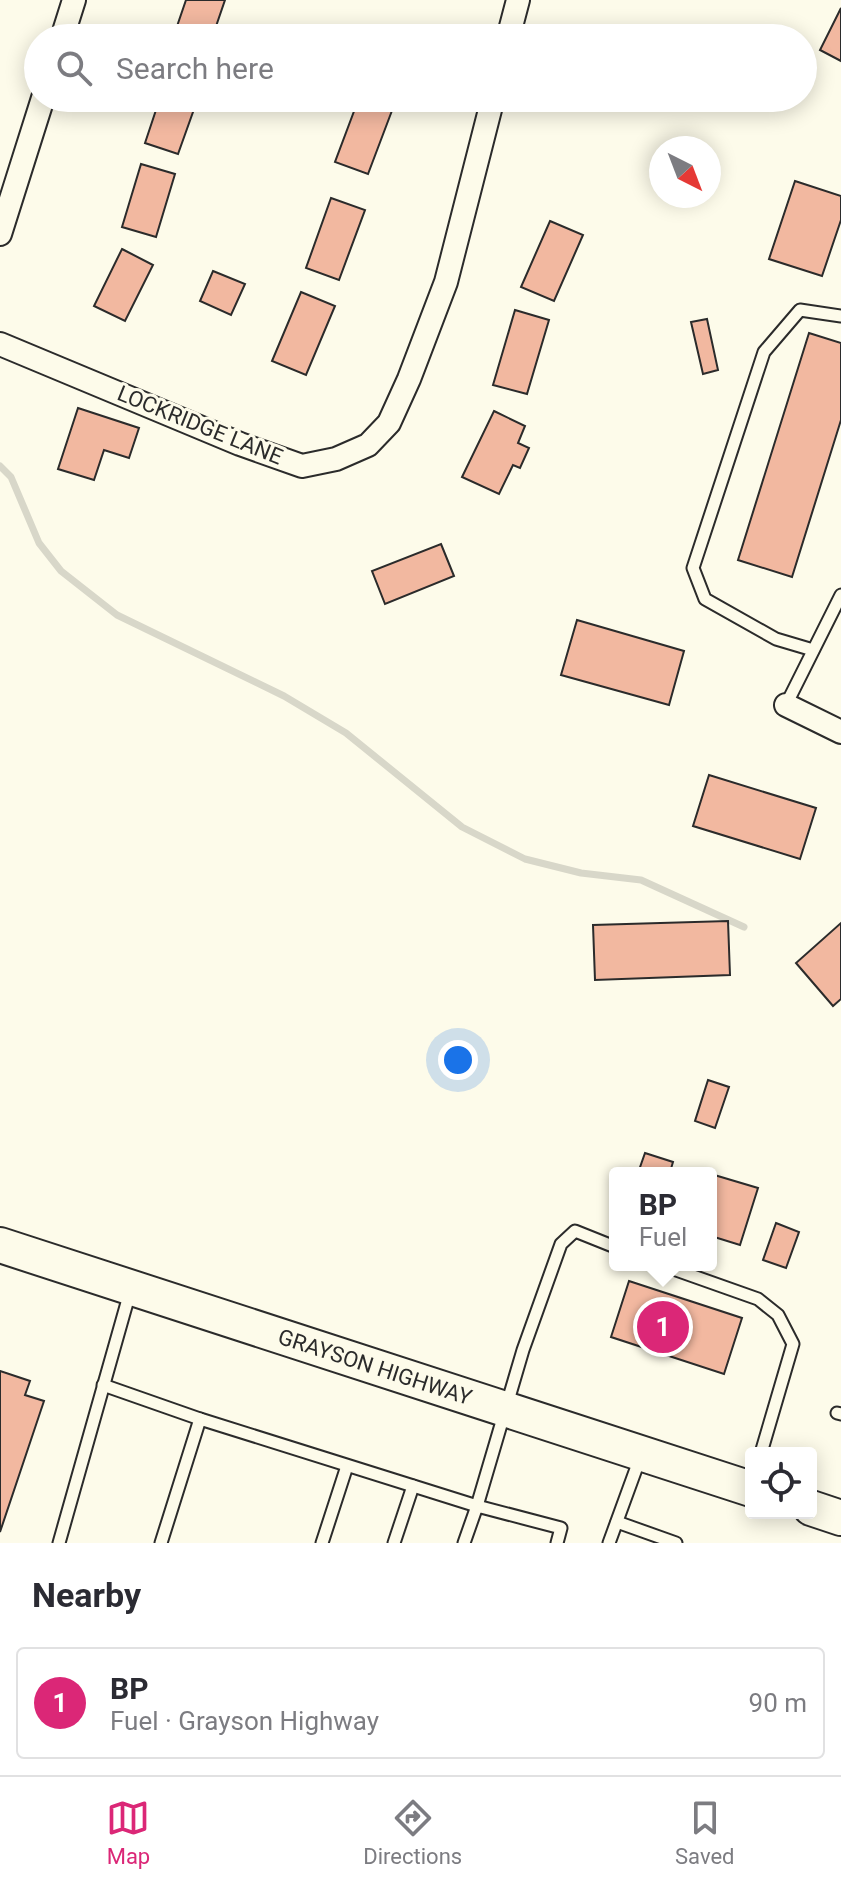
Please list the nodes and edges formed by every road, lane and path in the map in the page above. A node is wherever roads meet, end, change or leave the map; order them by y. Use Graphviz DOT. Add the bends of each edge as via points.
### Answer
graph roads {
  1 [pos="74,0"];
  2 [pos="518,0"];
  3 [pos="66,24"];
  4 [pos="512,24"];
  5 [pos="39,112"];
  6 [pos="489,112"];
  7 [pos="0,234"];
  8 [pos="841,316"];
  9 [pos="0,344"];
  10 [pos="841,595"];
  11 [pos="813,650"];
  12 [pos="786,705"];
  13 [pos="841,732"];
  14 [pos="0,1245"];
  15 [pos="609,1245"];
  16 [pos="679,1271"];
  17 [pos="131,1287"];
  18 [pos="103,1385"];
  19 [pos="506,1410"];
  20 [pos="200,1419"];
  21 [pos="763,1447"];
  22 [pos="642,1454"];
  23 [pos="347,1466"];
  24 [pos="745,1484"];
  25 [pos="413,1486"];
  26 [pos="477,1506"];
  27 [pos="817,1510"];
  28 [pos="841,1518"];
  29 [pos="617,1522"];
  30 [pos="59,1543"];
  31 [pos="161,1543"];
  32 [pos="322,1543"];
  33 [pos="394,1543"];
  34 [pos="464,1543"];
  35 [pos="557,1543"];
  36 [pos="609,1543"];
  37 [pos="676,1543"];
  1 -- 3 [label="street"];
  2 -- 4 [label="street"];
  5 -- 7 [label="street"];
  6 -- 9 [label="street, LOCKRIDGE LANE" via="446,282 389,423 368,445 302,466"];
  8 -- 11 [label="lane" via="800,310 764,352 693,568 705,599 776,639"];
  10 -- 11 [label="lane"];
  11 -- 12 [label="lane"];
  12 -- 13 [label="street"];
  14 -- 17 [label="main road, GRAYSON HIGHWAY"];
  15 -- 19 [label="lane" via="575,1231 561,1244"];
  16 -- 21 [label="lane" via="758,1299 778,1315 793,1344"];
  17 -- 18 [label="lane"];
  17 -- 19 [label="main road, GRAYSON HIGHWAY"];
  18 -- 20 [label="lane"];
  18 -- 30 [label="lane"];
  19 -- 22 [label="main road, GRAYSON HIGHWAY"];
  19 -- 26 [label="lane"];
  20 -- 23 [label="lane"];
  20 -- 31 [label="lane"];
  22 -- 24 [label="main road, GRAYSON HIGHWAY"];
  22 -- 29 [label="lane"];
  23 -- 25 [label="lane"];
  23 -- 32 [label="lane"];
  25 -- 26 [label="lane"];
  25 -- 33 [label="lane"];
  26 -- 34 [label="lane"];
  26 -- 35 [label="lane" via="561,1528"];
  27 -- 28 [label="main road"];
  29 -- 36 [label="lane"];
  29 -- 37 [label="lane"];
}
